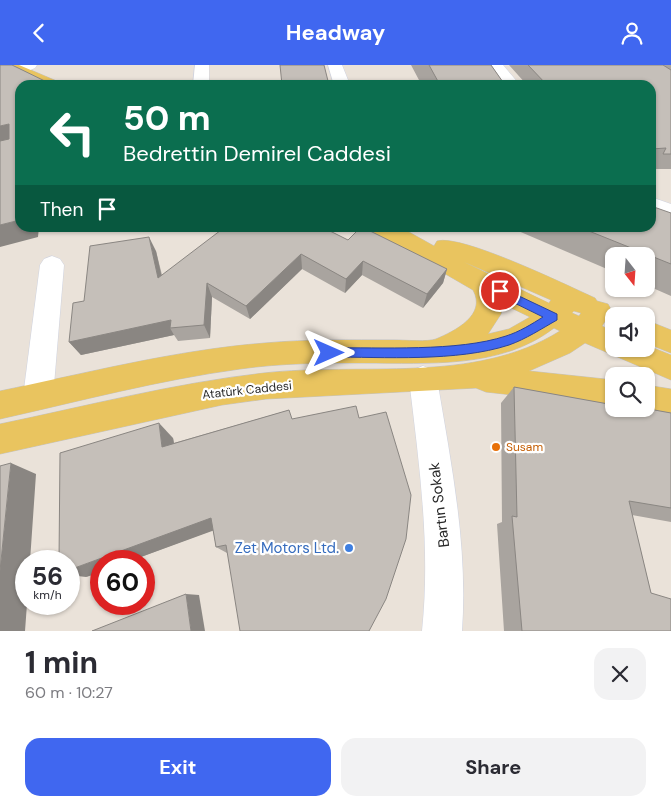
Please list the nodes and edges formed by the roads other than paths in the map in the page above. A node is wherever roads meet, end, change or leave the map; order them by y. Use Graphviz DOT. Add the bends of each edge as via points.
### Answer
graph roads {
  1 [pos="202,65"];
  2 [pos="335,65"];
  3 [pos="495,65"];
  4 [pos="18,67"];
  5 [pos="43,80"];
  6 [pos="201,80"];
  7 [pos="340,80"];
  8 [pos="508,80"];
  9 [pos="656,206"];
  10 [pos="671,212"];
  11 [pos="390,232"];
  12 [pos="401,232"];
  13 [pos="52,265"];
  14 [pos="482,283"];
  15 [pos="562,307"];
  16 [pos="598,320"];
  17 [pos="655,335"];
  18 [pos="671,342"];
  19 [pos="645,357"];
  20 [pos="427,365"];
  21 [pos="671,368"];
  22 [pos="469,377"];
  23 [pos="605,392"];
  24 [pos="38,397"];
  25 [pos="655,400"];
  26 [pos="671,403"];
  27 [pos="0,405"];
  28 [pos="0,439"];
  29 [pos="442,631"];
  1 -- 6 [label="street"];
  2 -- 7 [label="street"];
  3 -- 8 [label="street"];
  4 -- 5 [label="main road"];
  9 -- 10 [label="street"];
  11 -- 14 [label="main road"];
  12 -- 15 [label="main road" via="488,262"];
  13 -- 24 [label="street"];
  14 -- 15 [label="main road"];
  14 -- 20 [label="main road" via="490,303 485,321"];
  15 -- 16 [label="main road"];
  15 -- 20 [label="main road, Atatürk Caddesi" via="531,330 508,341 468,348"];
  16 -- 22 [label="main road, Atatürk Caddesi" via="533,358 506,369"];
  17 -- 18 [label="main road"];
  19 -- 21 [label="main road"];
  20 -- 22 [label="main road, Atatürk Caddesi"];
  20 -- 24 [label="main road, Atatürk Caddesi" via="273,353 177,367"];
  20 -- 28 [label="main road, Atatürk Caddesi" via="222,392"];
  20 -- 29 [label="street, Bartın Sokak" via="444,536 446,572"];
  22 -- 23 [label="main road"];
  24 -- 27 [label="main road, Atatürk Caddesi"];
  25 -- 26 [label="main road"];
}
